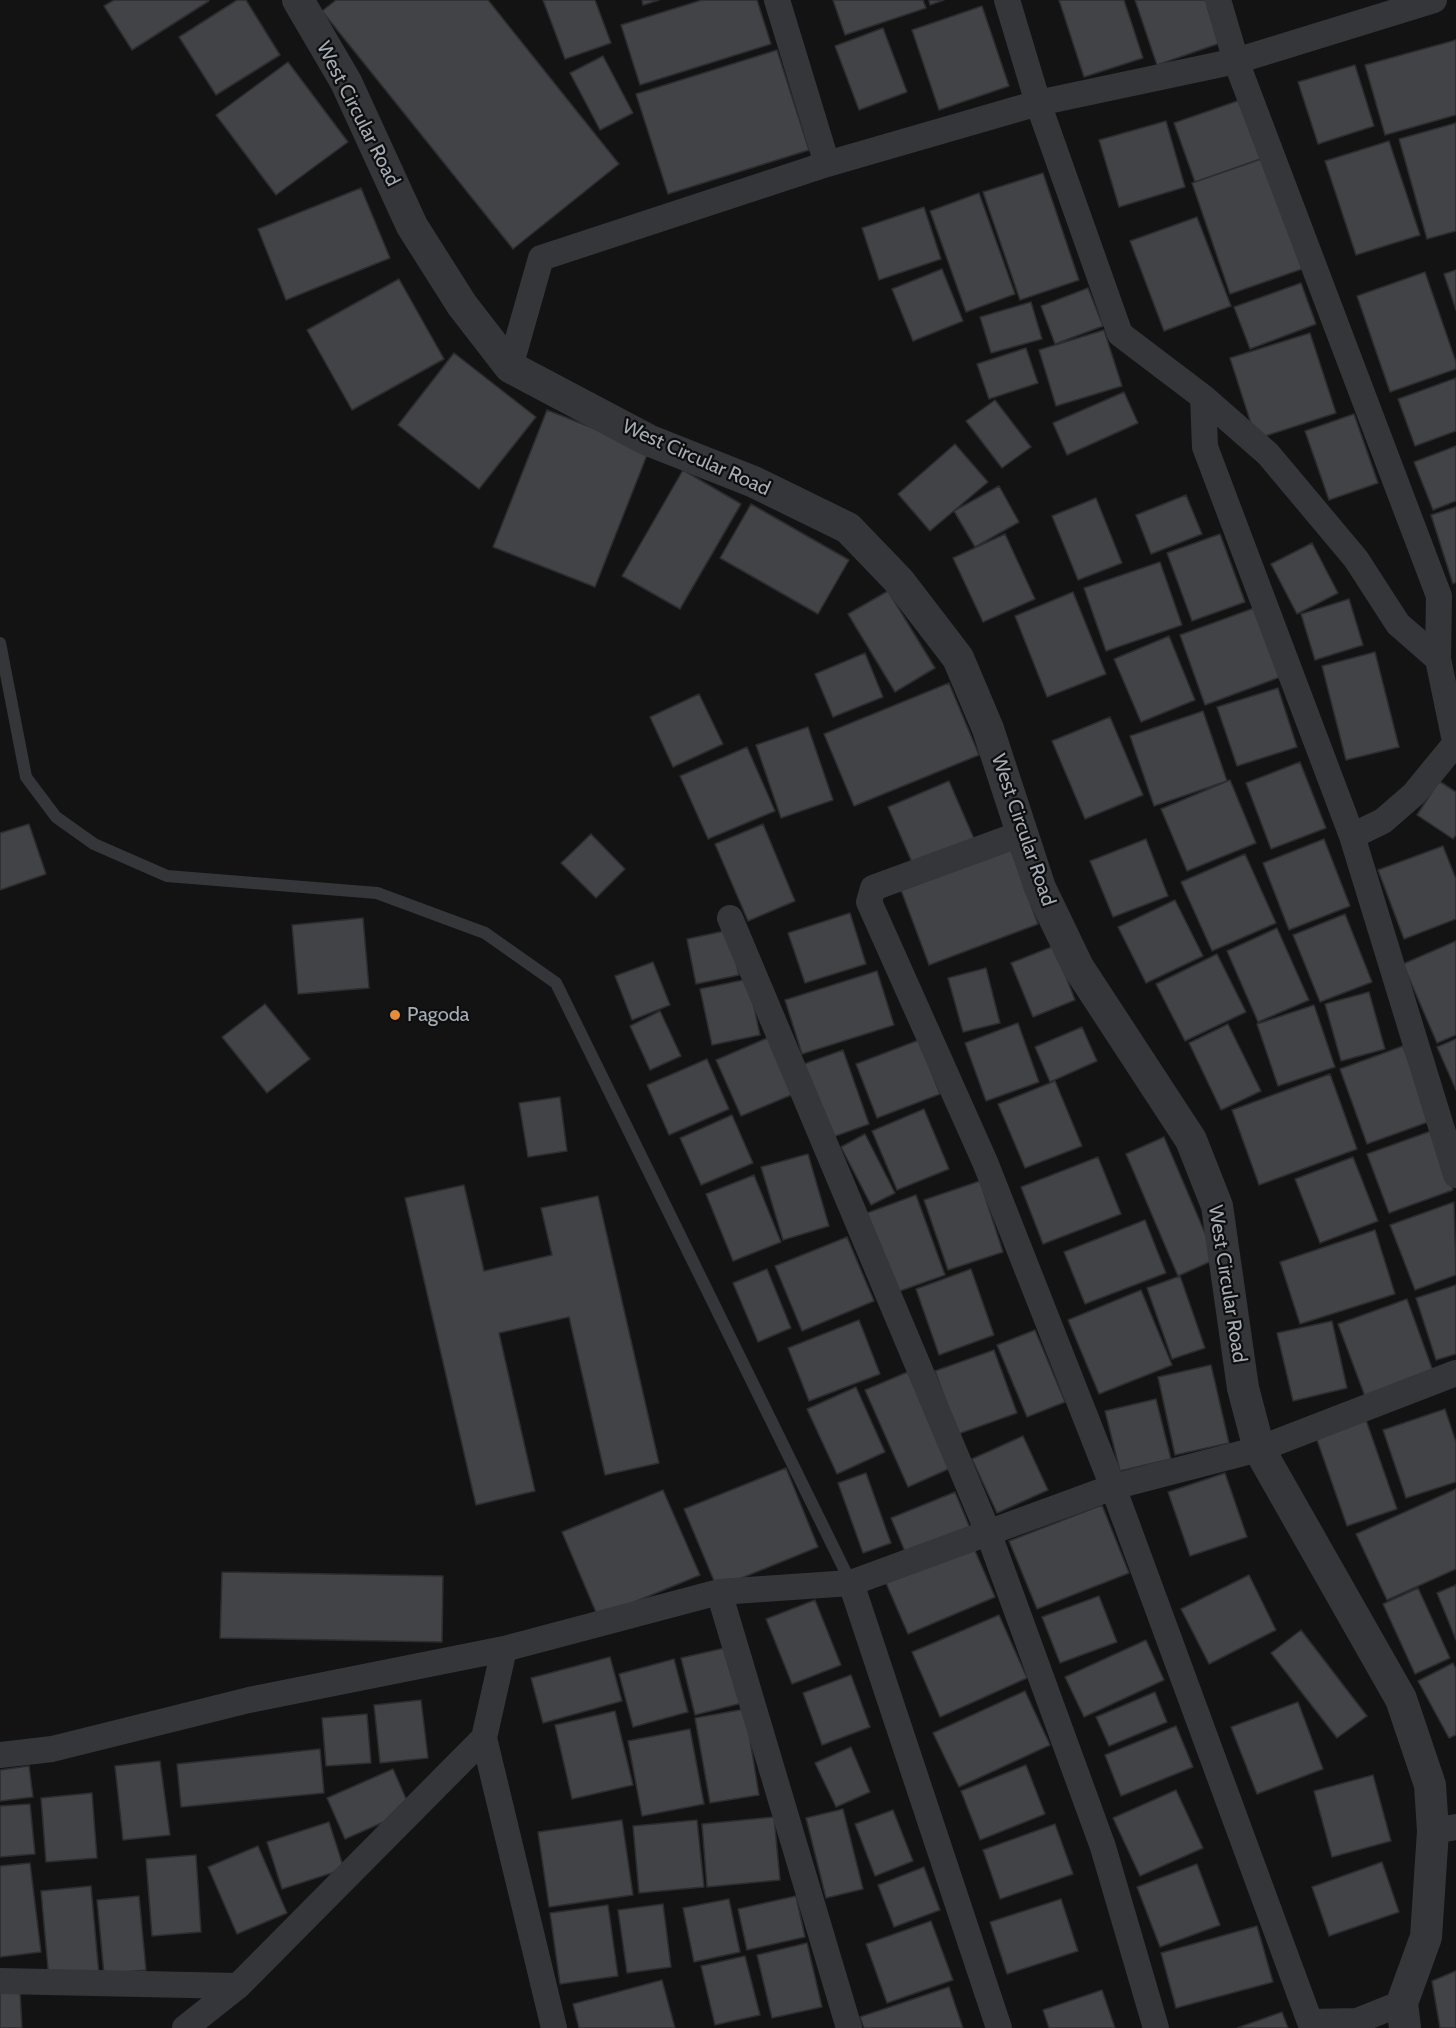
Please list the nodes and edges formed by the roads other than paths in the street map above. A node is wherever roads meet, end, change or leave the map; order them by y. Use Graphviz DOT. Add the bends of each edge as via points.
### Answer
graph roads {
  1 [pos="298,0"];
  2 [pos="777,0"];
  3 [pos="1008,0"];
  4 [pos="1218,0"];
  5 [pos="1434,0"];
  6 [pos="1236,61"];
  7 [pos="1038,103"];
  8 [pos="827,164"];
  9 [pos="510,366"];
  10 [pos="1203,397"];
  11 [pos="0,643"];
  12 [pos="1438,659"];
  13 [pos="1455,745"];
  14 [pos="1023,833"];
  15 [pos="1352,836"];
  16 [pos="730,918"];
  17 [pos="1456,1175"];
  18 [pos="1456,1373"];
  19 [pos="1259,1449"];
  20 [pos="1113,1487"];
  21 [pos="988,1532"];
  22 [pos="851,1583"];
  23 [pos="718,1592"];
  24 [pos="504,1649"];
  25 [pos="484,1738"];
  26 [pos="0,1755"];
  27 [pos="1445,1829"];
  28 [pos="0,1981"];
  29 [pos="237,1986"];
  30 [pos="1404,2016"];
  31 [pos="185,2028"];
  32 [pos="554,2028"];
  33 [pos="849,2028"];
  34 [pos="999,2028"];
  35 [pos="1156,2028"];
  1 -- 9 [label="street, West Circular Road" via="346,82 412,226 462,305"];
  2 -- 8 [label="street"];
  3 -- 7 [label="street"];
  4 -- 6 [label="street"];
  5 -- 6 [label="street"];
  6 -- 7 [label="street"];
  6 -- 12 [label="street" via="1439,596"];
  7 -- 8 [label="street"];
  7 -- 10 [label="street" via="1120,334"];
  8 -- 9 [label="street" via="541,258"];
  9 -- 14 [label="street, West Circular Road" via="648,440 754,482 848,528 899,581 958,657 988,729"];
  10 -- 12 [label="street" via="1268,454 1356,559 1398,624"];
  10 -- 15 [label="street" via="1205,447"];
  11 -- 22 [label="lane" via="26,777 56,817 94,844 167,876 376,893 485,933 556,983"];
  12 -- 13 [label="street"];
  13 -- 15 [label="street" via="1406,801 1383,821"];
  14 -- 19 [label="street, West Circular Road" via="1040,888 1078,967 1191,1140 1217,1206 1244,1388"];
  14 -- 20 [label="street" via="873,888 869,902 985,1162"];
  15 -- 17 [label="street"];
  16 -- 21 [label="street"];
  18 -- 19 [label="street"];
  19 -- 20 [label="street"];
  19 -- 27 [label="street, West Circular Road" via="1401,1699"];
  20 -- 21 [label="street"];
  20 -- 30 [label="street" via="1310,2022"];
  21 -- 22 [label="street"];
  21 -- 35 [label="street" via="1103,1847"];
  22 -- 23 [label="street"];
  22 -- 34 [label="street"];
  23 -- 24 [label="street"];
  23 -- 33 [label="street"];
  24 -- 25 [label="street"];
  24 -- 26 [label="street" via="249,1700 52,1749"];
  25 -- 29 [label="street"];
  25 -- 32 [label="street"];
  27 -- 30 [label="street, West Circular Road" via="1426,1936"];
  28 -- 29 [label="street"];
  29 -- 31 [label="street"];
}
